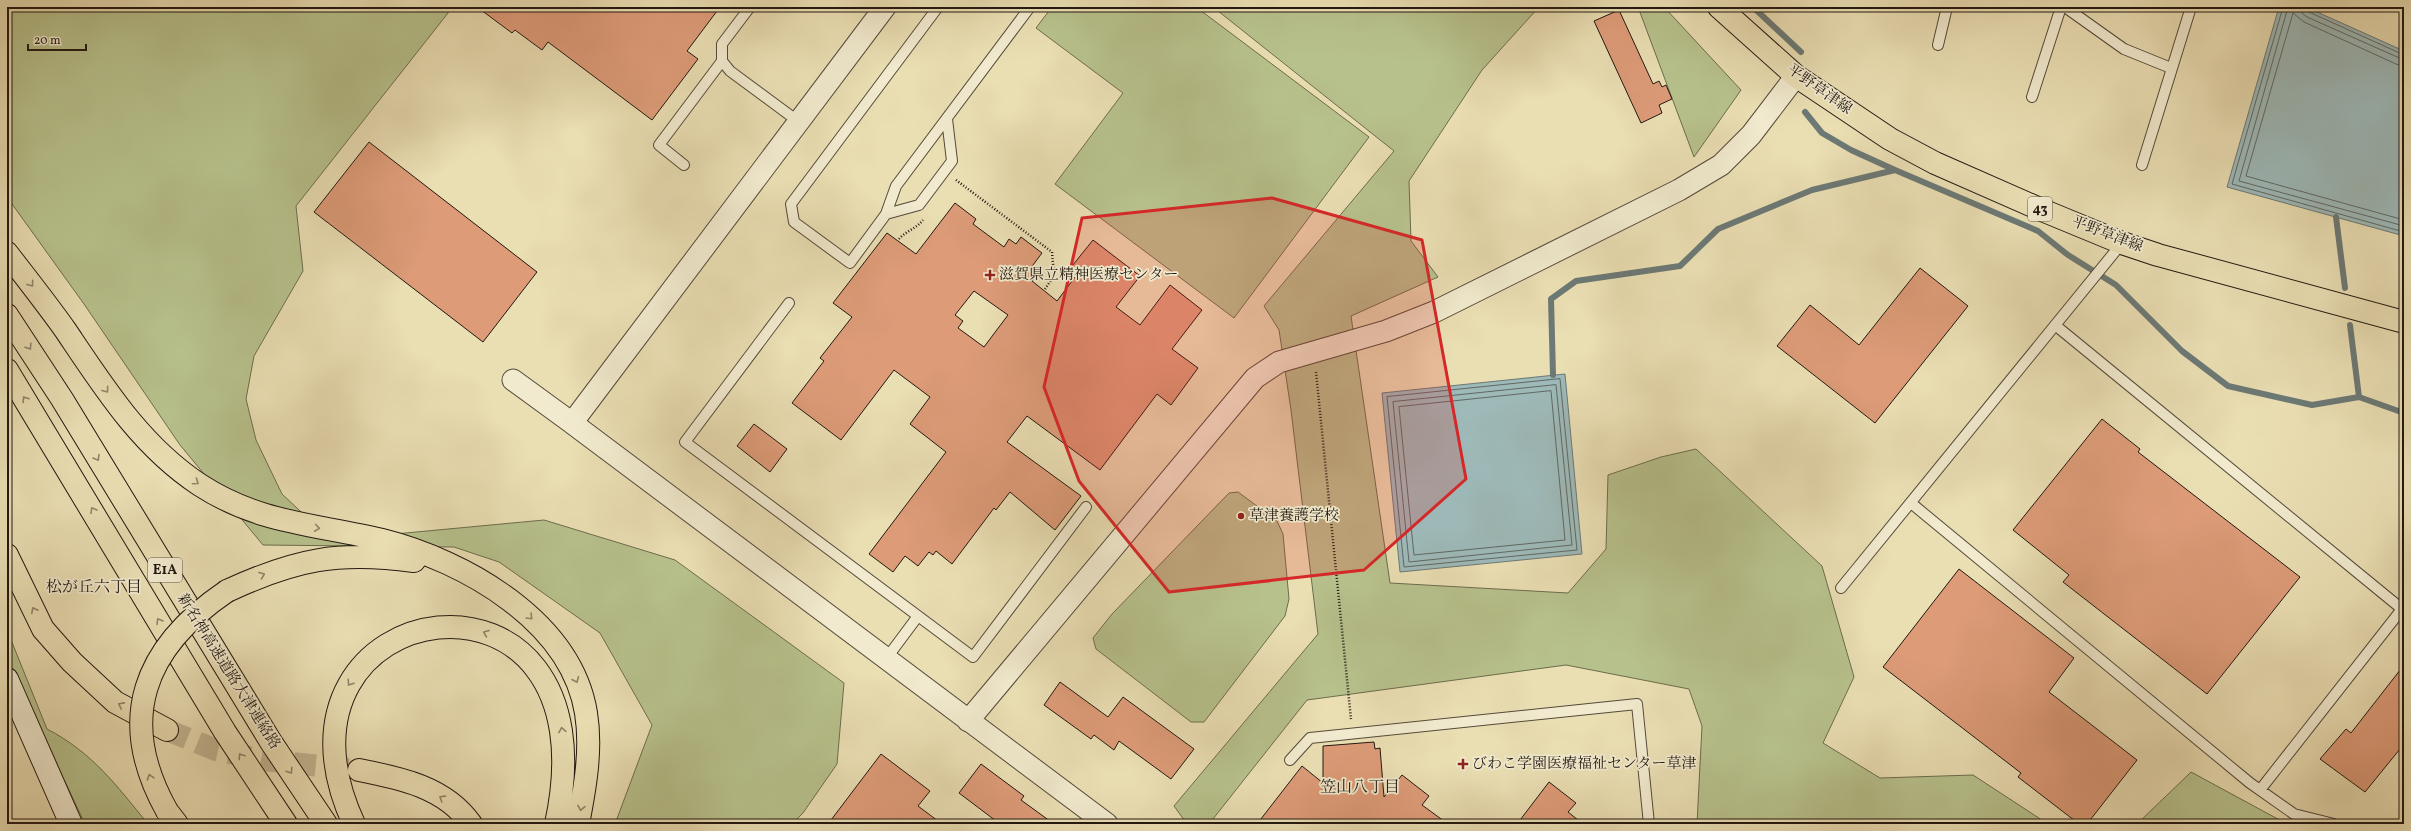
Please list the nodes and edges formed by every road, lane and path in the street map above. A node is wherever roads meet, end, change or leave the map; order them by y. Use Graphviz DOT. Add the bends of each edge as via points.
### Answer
graph roads {
  1 [pos="750,7"];
  2 [pos="885,7"];
  3 [pos="938,7"];
  4 [pos="1030,7"];
  5 [pos="1719,7"];
  6 [pos="1946,7"];
  7 [pos="2061,7"];
  8 [pos="2065,7"];
  9 [pos="2192,7"];
  10 [pos="1938,45"];
  11 [pos="722,61"];
  12 [pos="2171,68"];
  13 [pos="1796,76"];
  14 [pos="2032,97"];
  15 [pos="947,119"];
  16 [pos="799,122"];
  17 [pos="684,165"];
  18 [pos="2142,165"];
  19 [pos="950,184"];
  20 [pos="886,214"];
  21 [pos="924,218"];
  22 [pos="899,239"];
  23 [pos="2122,243"];
  24 [pos="7,253"];
  25 [pos="1045,289"];
  26 [pos="789,302"];
  27 [pos="7,315"];
  28 [pos="2404,322"];
  29 [pos="2055,325"];
  30 [pos="1314,350"];
  31 [pos="7,370"];
  32 [pos="513,380"];
  33 [pos="572,424"];
  34 [pos="1911,502"];
  35 [pos="1086,507"];
  36 [pos="7,555"];
  37 [pos="464,572"];
  38 [pos="1841,588"];
  39 [pos="918,616"];
  40 [pos="886,659"];
  41 [pos="7,679"];
  42 [pos="968,721"];
  43 [pos="168,730"];
  44 [pos="1352,733"];
  45 [pos="1290,760"];
  46 [pos="359,770"];
  47 [pos="2260,790"];
  48 [pos="172,818"];
  49 [pos="71,824"];
  50 [pos="286,824"];
  51 [pos="326,824"];
  52 [pos="354,824"];
  53 [pos="471,824"];
  54 [pos="556,824"];
  55 [pos="578,824"];
  56 [pos="1106,824"];
  57 [pos="1649,824"];
  58 [pos="2334,824"];
  1 -- 11 [label="lane" via="722,44"];
  2 -- 16 [label="street"];
  3 -- 20 [label="lane" via="791,204 794,222 850,262"];
  4 -- 15 [label="lane"];
  5 -- 13 [label="main road, 平野草津線 / 43"];
  6 -- 10 [label="lane"];
  7 -- 14 [label="lane"];
  8 -- 12 [label="lane" via="2124,49"];
  9 -- 12 [label="lane"];
  11 -- 16 [label="lane" via="730,71"];
  11 -- 17 [label="lane" via="659,146"];
  12 -- 18 [label="lane"];
  13 -- 23 [label="main road, 平野草津線 / 43" via="1890,139 1935,163"];
  13 -- 30 [label="street" via="1751,135 1721,165 1679,190 1434,312 1386,331"];
  15 -- 20 [label="lane" via="896,186"];
  15 -- 20 [label="lane" via="952,161 919,205"];
  16 -- 33 [label="street"];
  19 -- 25 [label="path" via="954,178 1052,252 1054,276"];
  21 -- 22 [label="path" via="920,224 906,231"];
  23 -- 28 [label="main road, 平野草津線 / 43"];
  23 -- 29 [label="lane"];
  24 -- 37 [label="main road, one-way" via="125,415 150,444 176,468 202,486 251,511 306,527 384,541"];
  26 -- 39 [label="lane" via="685,442"];
  27 -- 51 [label="main road, 新名神高速道路大津連絡路 / E1A, one-way" via="62,399 271,742"];
  29 -- 34 [label="lane"];
  29 -- 47 [label="lane" via="2402,609"];
  30 -- 42 [label="street" via="1279,362 1254,378"];
  30 -- 44 [label="path"];
  50 -- 31 [label="main road, 新名神高速道路大津連絡路 / E1A, one-way" via="225,732"];
  32 -- 33 [label="street"];
  33 -- 40 [label="street"];
  34 -- 38 [label="lane"];
  34 -- 47 [label="lane"];
  35 -- 39 [label="lane" via="973,657"];
  43 -- 36 [label="main road, one-way" via="115,702 72,662 43,629"];
  48 -- 37 [label="main road, one-way, bridge" via="153,785 144,758 141,730 143,700 152,673 165,647 183,625 227,591 263,574 303,563 335,557 373,556 414,561"];
  37 -- 55 [label="main road, one-way" via="499,592 529,615 557,646 576,680 586,713 588,749"];
  39 -- 40 [label="lane"];
  40 -- 42 [label="street"];
  41 -- 49 [label="street"];
  42 -- 56 [label="street"];
  44 -- 45 [label="lane" via="1310,738"];
  44 -- 57 [label="lane" via="1637,704"];
  53 -- 46 [label="main road, one-way" via="451,803 426,788 397,777"];
  47 -- 58 [label="lane" via="2294,814"];
  54 -- 52 [label="main road, one-way" via="564,766 563,732 555,700 541,673 522,653 499,639 470,627 444,625 417,630 389,642 366,661 347,687 338,714 334,745 339,780"];
}
